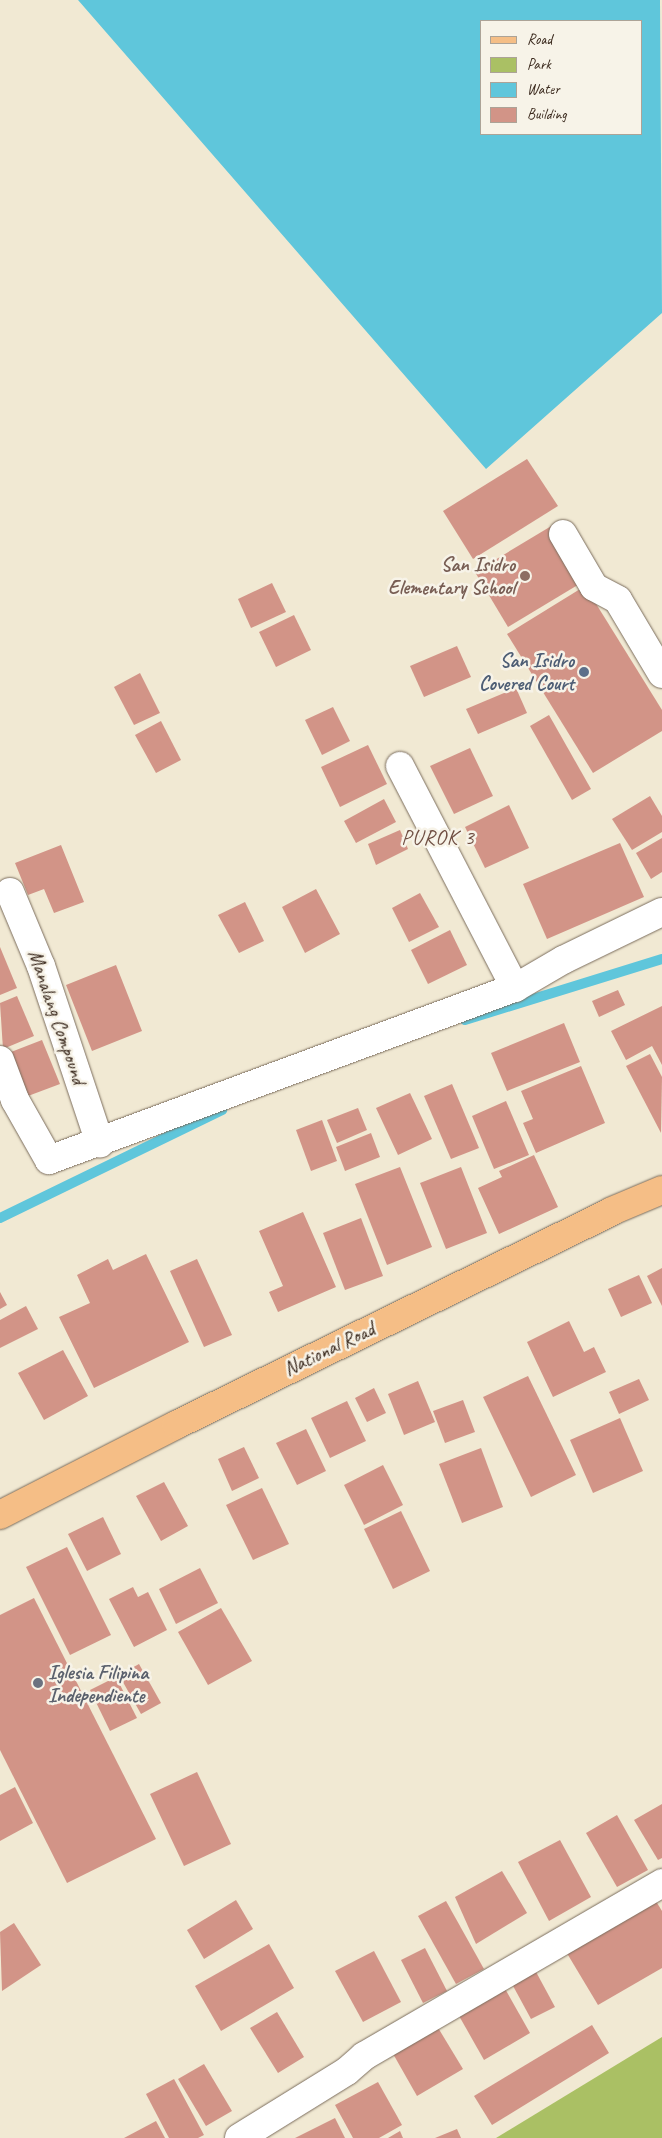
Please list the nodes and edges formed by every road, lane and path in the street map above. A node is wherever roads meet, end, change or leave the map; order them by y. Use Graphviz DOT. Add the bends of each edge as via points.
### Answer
graph roads {
  1 [pos="563,534"];
  2 [pos="662,674"];
  3 [pos="400,766"];
  4 [pos="10,892"];
  5 [pos="662,912"];
  6 [pos="515,988"];
  7 [pos="0,1060"];
  8 [pos="100,1143"];
  9 [pos="662,1190"];
  10 [pos="0,1515"];
  11 [pos="662,1883"];
  12 [pos="239,2138"];
  1 -- 2 [label="street" via="594,587 618,600"];
  3 -- 6 [label="street"];
  4 -- 8 [label="street, Manalang Compound" via="41,966"];
  5 -- 6 [label="street" via="563,960"];
  6 -- 8 [label="street"];
  7 -- 8 [label="street" via="15,1100 49,1160"];
  9 -- 10 [label="main road, National Road" via="612,1211 184,1421"];
  11 -- 12 [label="street" via="364,2056 347,2071"];
}
